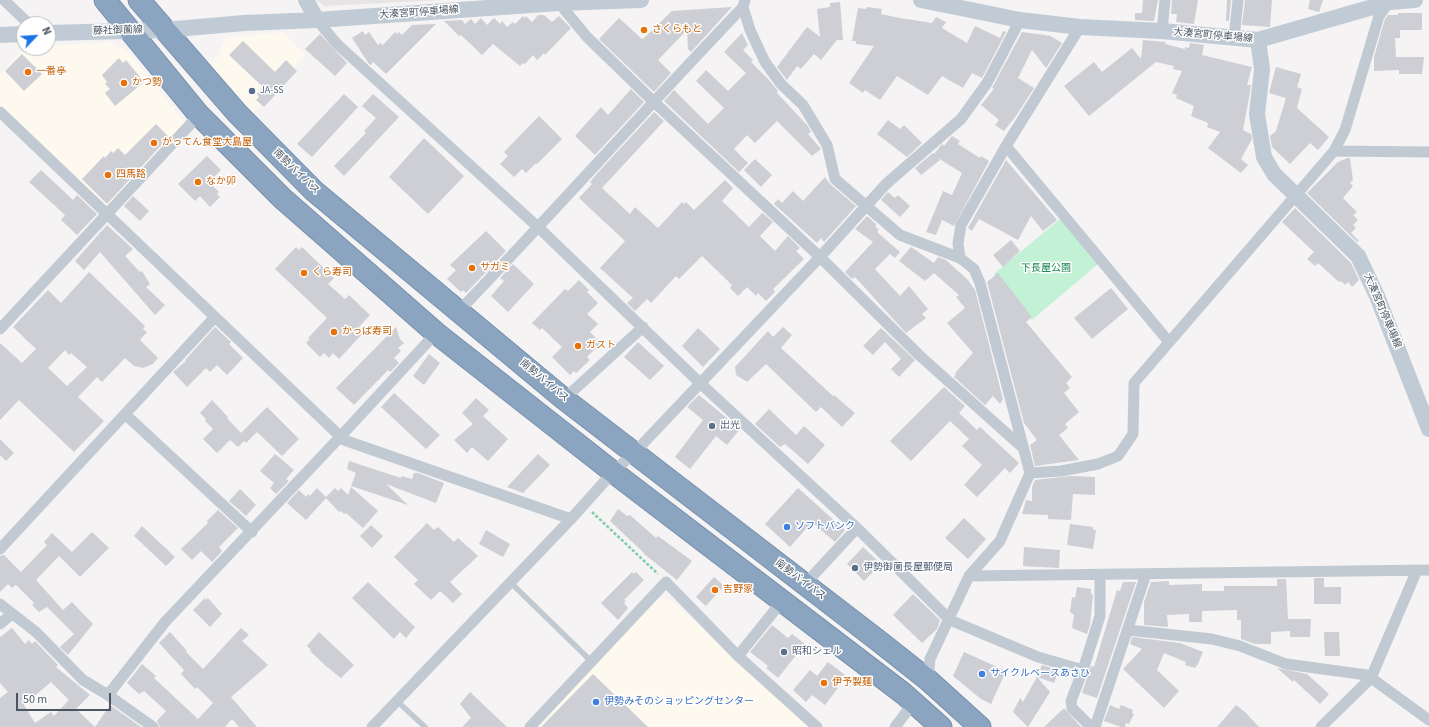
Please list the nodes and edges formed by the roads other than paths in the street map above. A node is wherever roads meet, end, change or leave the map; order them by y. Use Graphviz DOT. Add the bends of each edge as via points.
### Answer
graph roads {
  1 [pos="4,0"];
  2 [pos="105,0"];
  3 [pos="139,0"];
  4 [pos="306,0"];
  5 [pos="620,0"];
  6 [pos="641,0"];
  7 [pos="921,0"];
  8 [pos="1165,0"];
  9 [pos="1238,0"];
  10 [pos="1415,0"];
  11 [pos="1390,1"];
  12 [pos="559,3"];
  13 [pos="744,4"];
  14 [pos="962,4"];
  15 [pos="21,16"];
  16 [pos="316,20"];
  17 [pos="1020,20"];
  18 [pos="1080,26"];
  19 [pos="189,28"];
  20 [pos="129,30"];
  21 [pos="164,30"];
  22 [pos="1162,31"];
  23 [pos="56,33"];
  24 [pos="16,34"];
  25 [pos="0,35"];
  26 [pos="1234,38"];
  27 [pos="1258,40"];
  28 [pos="653,101"];
  29 [pos="0,112"];
  30 [pos="199,115"];
  31 [pos="1006,146"];
  32 [pos="1334,151"];
  33 [pos="1429,152"];
  34 [pos="1297,196"];
  35 [pos="867,205"];
  36 [pos="108,214"];
  37 [pos="538,228"];
  38 [pos="820,258"];
  39 [pos="960,258"];
  40 [pos="459,311"];
  41 [pos="214,318"];
  42 [pos="642,327"];
  43 [pos="0,329"];
  44 [pos="436,333"];
  45 [pos="1169,342"];
  46 [pos="700,382"];
  47 [pos="564,399"];
  48 [pos="125,414"];
  49 [pos="1429,426"];
  50 [pos="340,437"];
  51 [pos="1023,448"];
  52 [pos="634,453"];
  53 [pos="613,472"];
  54 [pos="1030,473"];
  55 [pos="571,520"];
  56 [pos="857,528"];
  57 [pos="252,532"];
  58 [pos="0,549"];
  59 [pos="1418,570"];
  60 [pos="1429,570"];
  61 [pos="1146,574"];
  62 [pos="1100,575"];
  63 [pos="969,576"];
  64 [pos="510,582"];
  65 [pos="805,584"];
  66 [pos="783,600"];
  67 [pos="0,604"];
  68 [pos="12,614"];
  69 [pos="950,620"];
  70 [pos="0,624"];
  71 [pos="1128,630"];
  72 [pos="738,656"];
  73 [pos="591,661"];
  74 [pos="1083,670"];
  75 [pos="1371,678"];
  76 [pos="928,680"];
  77 [pos="108,695"];
  78 [pos="397,701"];
  79 [pos="914,702"];
  80 [pos="1429,720"];
  81 [pos="153,727"];
  82 [pos="372,727"];
  83 [pos="425,727"];
  84 [pos="530,727"];
  85 [pos="817,727"];
  86 [pos="895,727"];
  87 [pos="941,727"];
  88 [pos="980,727"];
  89 [pos="1091,727"];
  90 [pos="1096,727"];
  91 [pos="1321,727"];
  1 -- 15 [label="street"];
  2 -- 20 [label="highway"];
  3 -- 21 [label="highway, 南勢バイパス"];
  4 -- 16 [label="main road"];
  5 -- 6 [label="main road, 大湊宮町停車場線"];
  5 -- 12 [label="main road, 大湊宮町停車場線"];
  7 -- 14 [label="main road, 大湊宮町停車場線"];
  8 -- 22 [label="street"];
  9 -- 26 [label="street"];
  10 -- 11 [label="main road"];
  11 -- 27 [label="main road"];
  11 -- 32 [label="street" via="1379,16 1345,130"];
  12 -- 16 [label="main road, 大湊宮町停車場線"];
  12 -- 28 [label="street" via="587,37"];
  13 -- 28 [label="street"];
  13 -- 35 [label="street" via="750,30 765,62 781,84 803,105 827,146 834,180"];
  14 -- 17 [label="main road, 大湊宮町停車場線"];
  16 -- 19 [label="main road, 大湊宮町停車場線"];
  16 -- 37 [label="street" via="337,44"];
  17 -- 18 [label="main road, 大湊宮町停車場線"];
  17 -- 35 [label="street" via="987,83 961,120 886,184"];
  18 -- 22 [label="main road, 大湊宮町停車場線"];
  18 -- 31 [label="street"];
  19 -- 21 [label="main road, 藤社御薗線"];
  20 -- 21 [label="main road, 藤社御薗線"];
  20 -- 23 [label="main road, 藤社御薗線"];
  20 -- 30 [label="highway"];
  21 -- 40 [label="highway, 南勢バイパス" via="237,114 314,191"];
  22 -- 26 [label="main road, 大湊宮町停車場線"];
  24 -- 25 [label="main road"];
  26 -- 27 [label="main road, 大湊宮町停車場線"];
  27 -- 34 [label="main road, 大湊宮町停車場線" via="1262,69 1257,114 1264,157 1274,174"];
  28 -- 37 [label="street"];
  28 -- 38 [label="street"];
  29 -- 36 [label="street"];
  30 -- 36 [label="street"];
  30 -- 44 [label="highway" via="282,198"];
  31 -- 39 [label="street" via="961,225 958,243"];
  31 -- 45 [label="street"];
  32 -- 33 [label="street"];
  32 -- 34 [label="street"];
  34 -- 45 [label="street"];
  34 -- 49 [label="main road, 大湊宮町停車場線" via="1358,256 1378,296"];
  35 -- 38 [label="street"];
  35 -- 39 [label="street" via="900,235"];
  36 -- 41 [label="street"];
  36 -- 43 [label="street"];
  37 -- 40 [label="street"];
  37 -- 42 [label="street"];
  38 -- 46 [label="street"];
  38 -- 51 [label="street" via="919,355"];
  39 -- 51 [label="street" via="974,269 980,283"];
  40 -- 47 [label="highway, 南勢バイパス"];
  41 -- 48 [label="street"];
  41 -- 50 [label="street"];
  42 -- 46 [label="street"];
  42 -- 47 [label="street"];
  44 -- 50 [label="street"];
  44 -- 53 [label="highway"];
  45 -- 54 [label="street" via="1134,383 1134,434 1118,456 1098,464 1061,471"];
  46 -- 52 [label="street"];
  46 -- 56 [label="street"];
  47 -- 52 [label="highway, 南勢バイパス"];
  48 -- 57 [label="street"];
  48 -- 58 [label="street"];
  50 -- 55 [label="street"];
  50 -- 57 [label="street"];
  51 -- 54 [label="street"];
  52 -- 53 [label="street"];
  52 -- 65 [label="highway, 南勢バイパス"];
  53 -- 55 [label="street"];
  53 -- 66 [label="highway"];
  54 -- 63 [label="street" via="1000,541"];
  55 -- 64 [label="street"];
  56 -- 65 [label="street"];
  56 -- 69 [label="street"];
  57 -- 77 [label="street" via="165,622"];
  59 -- 60 [label="street"];
  59 -- 61 [label="street"];
  59 -- 75 [label="street"];
  61 -- 62 [label="street"];
  61 -- 71 [label="street"];
  62 -- 63 [label="street"];
  62 -- 74 [label="street" via="1100,616"];
  63 -- 69 [label="street"];
  64 -- 73 [label="lane"];
  64 -- 78 [label="street"];
  65 -- 76 [label="highway, 南勢バイパス"];
  66 -- 72 [label="street"];
  66 -- 79 [label="highway"];
  67 -- 68 [label="street"];
  68 -- 70 [label="street"];
  68 -- 77 [label="street" via="36,632 83,680"];
  69 -- 74 [label="street" via="1038,657"];
  69 -- 76 [label="street" via="930,659"];
  71 -- 75 [label="street" via="1212,639 1240,646 1286,664 1367,675"];
  71 -- 90 [label="street"];
  72 -- 73 [label="street" via="666,582"];
  72 -- 85 [label="street"];
  73 -- 84 [label="street"];
  74 -- 89 [label="street" via="1071,701 1072,708"];
  75 -- 80 [label="street"];
  75 -- 91 [label="street"];
  76 -- 88 [label="highway, 南勢バイパス"];
  77 -- 81 [label="street"];
  78 -- 82 [label="street"];
  78 -- 83 [label="lane"];
  79 -- 86 [label="street"];
  79 -- 87 [label="highway"];
}
